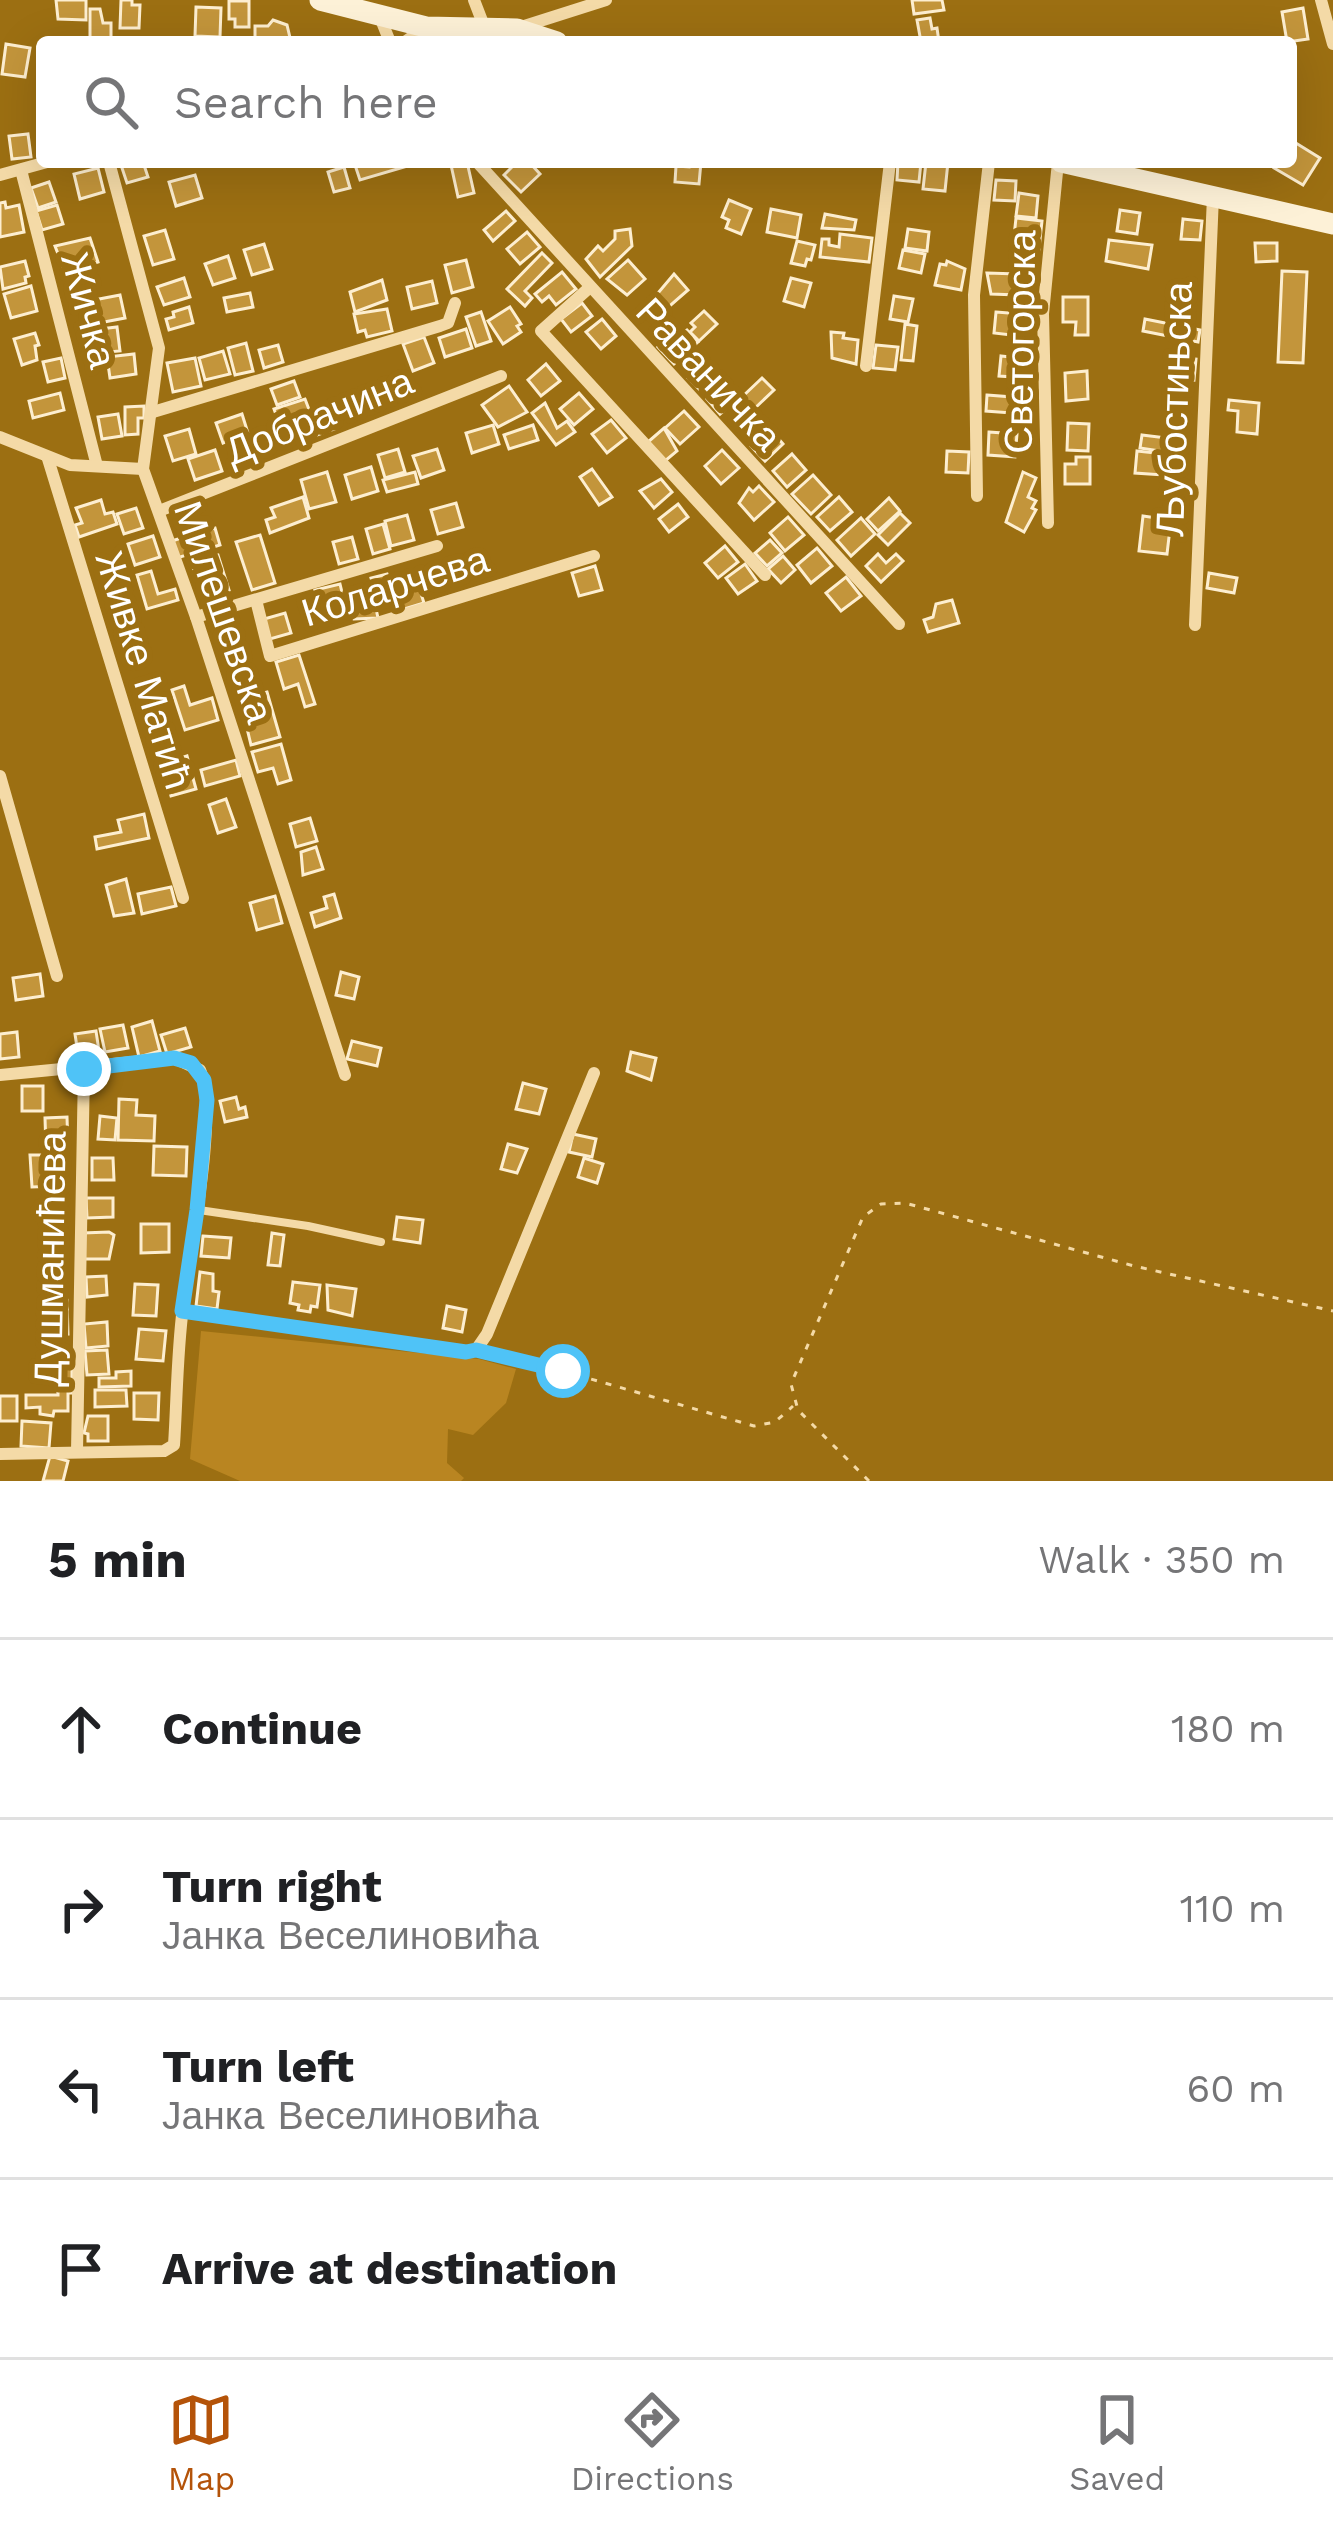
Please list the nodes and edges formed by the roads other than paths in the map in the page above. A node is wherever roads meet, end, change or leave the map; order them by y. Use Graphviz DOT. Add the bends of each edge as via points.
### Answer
graph roads {
  1 [pos="320,0"];
  2 [pos="474,0"];
  3 [pos="606,0"];
  4 [pos="1321,0"];
  5 [pos="379,16"];
  6 [pos="484,26"];
  7 [pos="517,28"];
  8 [pos="428,34"];
  9 [pos="387,36"];
  10 [pos="540,36"];
  11 [pos="1333,44"];
  12 [pos="36,165"];
  13 [pos="112,168"];
  14 [pos="482,168"];
  15 [pos="889,168"];
  16 [pos="988,168"];
  17 [pos="1059,168"];
  18 [pos="1087,168"];
  19 [pos="21,170"];
  20 [pos="0,175"];
  21 [pos="1213,196"];
  22 [pos="1333,224"];
  23 [pos="589,288"];
  24 [pos="455,303"];
  25 [pos="866,366"];
  26 [pos="501,376"];
  27 [pos="153,412"];
  28 [pos="0,437"];
  29 [pos="48,459"];
  30 [pos="98,466"];
  31 [pos="143,469"];
  32 [pos="977,496"];
  33 [pos="159,511"];
  34 [pos="1048,523"];
  35 [pos="437,547"];
  36 [pos="594,556"];
  37 [pos="765,575"];
  38 [pos="256,600"];
  39 [pos="196,616"];
  40 [pos="899,624"];
  41 [pos="1195,625"];
  42 [pos="0,776"];
  43 [pos="183,898"];
  44 [pos="57,976"];
  45 [pos="84,1069"];
  46 [pos="595,1073"];
  47 [pos="345,1075"];
  48 [pos="0,1076"];
  49 [pos="197,1210"];
  50 [pos="382,1242"];
  51 [pos="182,1311"];
  52 [pos="76,1451"];
  53 [pos="0,1454"];
  1 -- 5 [label="street"];
  2 -- 6 [label="street"];
  3 -- 7 [label="street"];
  4 -- 11 [label="street"];
  5 -- 8 [label="street"];
  5 -- 9 [label="street"];
  6 -- 7 [label="street"];
  6 -- 8 [label="street"];
  7 -- 10 [label="street"];
  12 -- 19 [label="street"];
  13 -- 27 [label="street, Милешевска" via="156,329"];
  14 -- 23 [label="street, Раваничка"];
  15 -- 25 [label="street"];
  16 -- 32 [label="street" via="974,295"];
  17 -- 34 [label="street, Светогорска" via="1043,314"];
  18 -- 21 [label="street"];
  19 -- 20 [label="street"];
  19 -- 30 [label="street, Жичка"];
  21 -- 22 [label="street"];
  21 -- 41 [label="street, Љубостињска"];
  23 -- 37 [label="street" via="541,331"];
  23 -- 40 [label="street, Раваничка"];
  24 -- 27 [label="street" via="440,326"];
  26 -- 33 [label="street, Добрачина"];
  27 -- 31 [label="street, Милешевска"];
  28 -- 29 [label="street"];
  29 -- 30 [label="street"];
  29 -- 43 [label="street, Живке Матић"];
  30 -- 31 [label="street"];
  31 -- 33 [label="street, Милешевска"];
  33 -- 39 [label="street, Милешевска"];
  35 -- 38 [label="street, Коларчева"];
  36 -- 38 [label="street, Коларчева" via="270,656"];
  38 -- 39 [label="street, Коларчева"];
  39 -- 47 [label="street, Милешевска"];
  42 -- 44 [label="street"];
  45 -- 48 [label="street"];
  45 -- 49 [label="street" via="174,1058 200,1070 207,1090"];
  45 -- 52 [label="street, Душманићева"];
  46 -- 51 [label="street" via="476,1350"];
  49 -- 50 [label="lane"];
  49 -- 51 [label="street"];
  51 -- 52 [label="street" via="174,1445"];
  52 -- 53 [label="street"];
}
